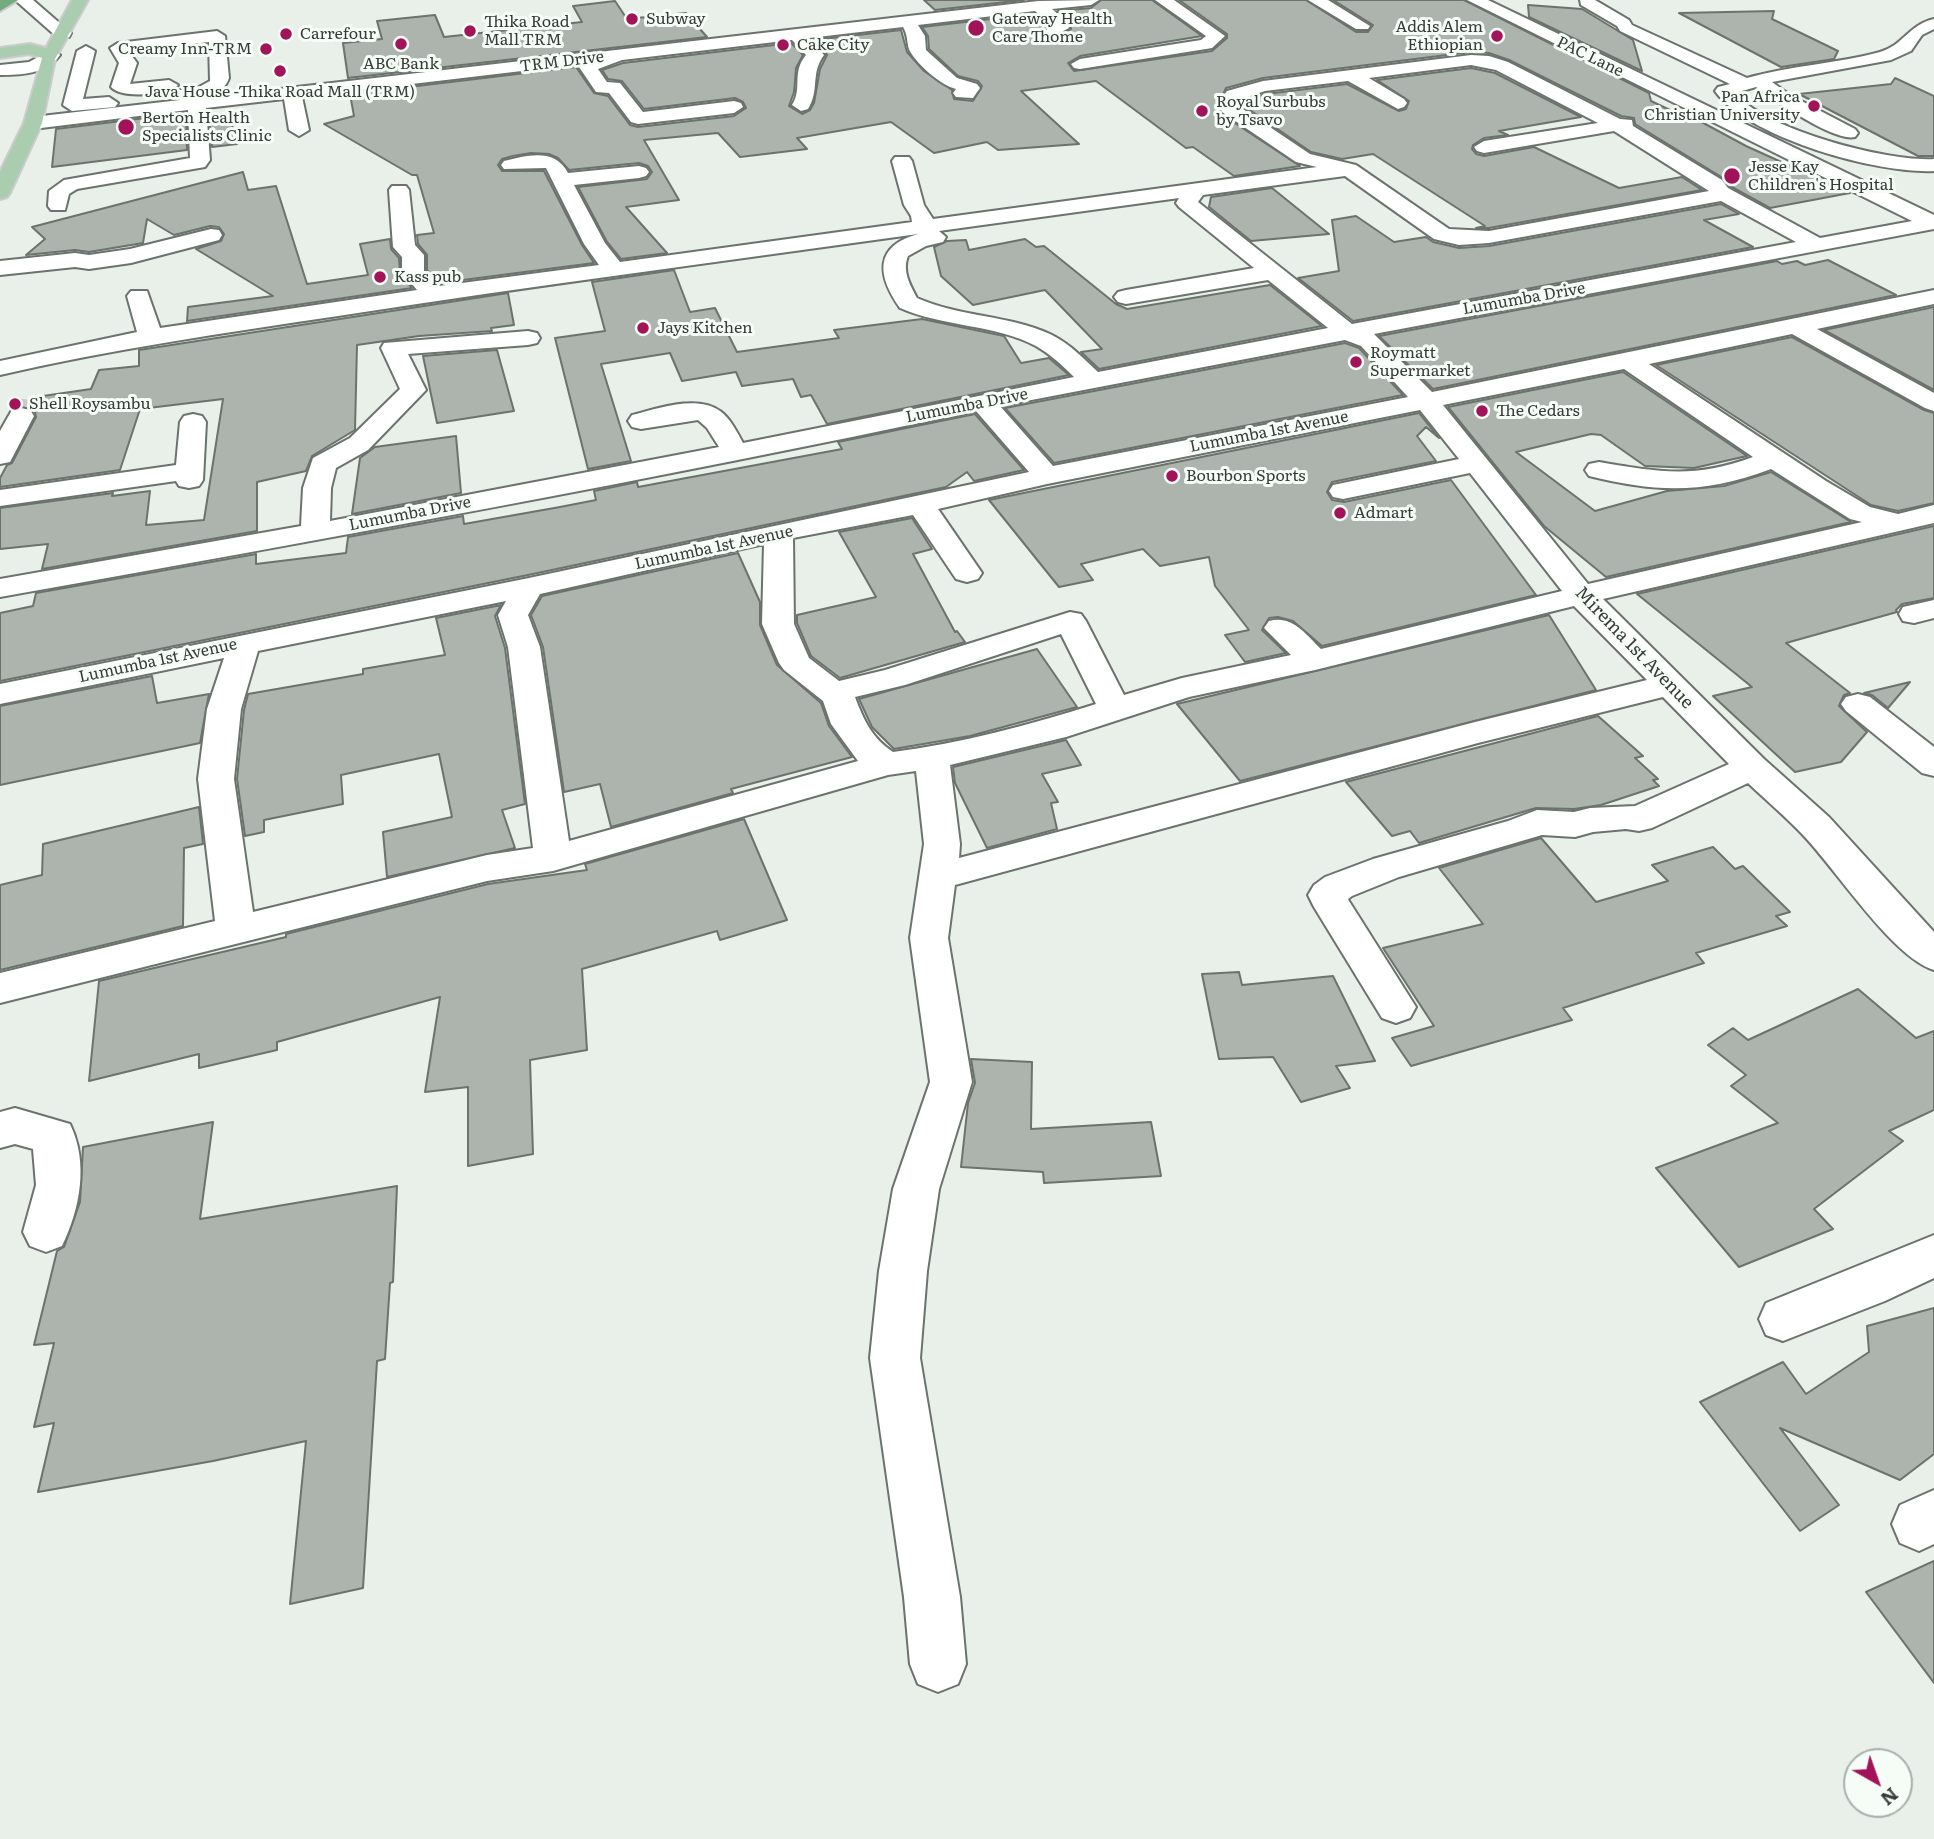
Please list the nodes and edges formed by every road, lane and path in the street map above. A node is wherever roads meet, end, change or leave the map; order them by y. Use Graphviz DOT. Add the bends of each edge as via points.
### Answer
graph roads {
  1 [pos="10,0"];
  2 [pos="23,0"];
  3 [pos="80,0"];
  4 [pos="1091,0"];
  5 [pos="1163,0"];
  6 [pos="1316,0"];
  7 [pos="1475,0"];
  8 [pos="0,6"];
  9 [pos="1038,6"];
  10 [pos="1579,7"];
  11 [pos="906,21"];
  12 [pos="1934,24"];
  13 [pos="1362,26"];
  14 [pos="63,33"];
  15 [pos="796,34"];
  16 [pos="1048,34"];
  17 [pos="118,48"];
  18 [pos="86,51"];
  19 [pos="0,53"];
  20 [pos="618,55"];
  21 [pos="50,58"];
  22 [pos="545,64"];
  23 [pos="1080,64"];
  24 [pos="0,70"];
  25 [pos="1352,75"];
  26 [pos="1760,77"];
  27 [pos="555,82"];
  28 [pos="176,85"];
  29 [pos="292,93"];
  30 [pos="962,93"];
  31 [pos="1398,103"];
  32 [pos="197,104"];
  33 [pos="801,105"];
  34 [pos="126,107"];
  35 [pos="734,107"];
  36 [pos="1703,113"];
  37 [pos="1678,116"];
  38 [pos="1641,122"];
  39 [pos="33,123"];
  40 [pos="1617,125"];
  41 [pos="299,130"];
  42 [pos="1483,147"];
  43 [pos="902,161"];
  44 [pos="511,165"];
  45 [pos="1926,165"];
  46 [pos="1349,169"];
  47 [pos="639,172"];
  48 [pos="562,180"];
  49 [pos="399,190"];
  50 [pos="1720,192"];
  51 [pos="0,193"];
  52 [pos="1191,197"];
  53 [pos="58,206"];
  54 [pos="1933,223"];
  55 [pos="923,229"];
  56 [pos="211,235"];
  57 [pos="1818,245"];
  58 [pos="0,268"];
  59 [pos="613,268"];
  60 [pos="1272,272"];
  61 [pos="433,294"];
  62 [pos="139,296"];
  63 [pos="1126,297"];
  64 [pos="1934,297"];
  65 [pos="1793,326"];
  66 [pos="1347,332"];
  67 [pos="150,337"];
  68 [pos="528,338"];
  69 [pos="1628,361"];
  70 [pos="0,368"];
  71 [pos="1092,381"];
  72 [pos="982,402"];
  73 [pos="1427,402"];
  74 [pos="18,403"];
  75 [pos="1934,403"];
  76 [pos="641,421"];
  77 [pos="193,422"];
  78 [pos="736,452"];
  79 [pos="0,456"];
  80 [pos="1775,458"];
  81 [pos="1476,464"];
  82 [pos="1599,470"];
  83 [pos="1047,476"];
  84 [pos="1343,491"];
  85 [pos="0,498"];
  86 [pos="922,505"];
  87 [pos="1934,514"];
  88 [pos="1899,523"];
  89 [pos="315,532"];
  90 [pos="779,534"];
  91 [pos="967,573"];
  92 [pos="528,587"];
  93 [pos="0,588"];
  94 [pos="1581,595"];
  95 [pos="1280,628"];
  96 [pos="245,643"];
  97 [pos="1315,660"];
  98 [pos="1668,685"];
  99 [pos="834,692"];
  100 [pos="0,694"];
  101 [pos="1858,704"];
  102 [pos="1115,709"];
  103 [pos="932,758"];
  104 [pos="887,764"];
  105 [pos="1934,765"];
  106 [pos="1752,767"];
  107 [pos="553,858"];
  108 [pos="937,877"];
  109 [pos="1919,923"];
  110 [pos="236,931"];
  111 [pos="1934,955"];
  112 [pos="0,988"];
  113 [pos="1396,1007"];
  114 [pos="0,1130"];
  115 [pos="46,1232"];
  116 [pos="1934,1256"];
  117 [pos="1783,1319"];
  118 [pos="937,1664"];
  1 -- 8 [label="highway"];
  2 -- 14 [label="street"];
  3 -- 14 [label="main road"];
  4 -- 9 [label="street, TRM Drive"];
  5 -- 23 [label="street" via="1217,36 1206,44"];
  6 -- 13 [label="street"];
  7 -- 36 [label="street, PAC Lane"];
  9 -- 11 [label="street, TRM Drive"];
  9 -- 16 [label="street" via="1061,25"];
  10 -- 26 [label="street" via="1623,23 1626,29"];
  11 -- 15 [label="street, TRM Drive" via="840,23"];
  11 -- 30 [label="street" via="917,36 918,51 951,82 971,88"];
  12 -- 26 [label="street" via="1925,25 1905,47 1885,56"];
  14 -- 21 [label="main road"];
  15 -- 20 [label="street, TRM Drive"];
  15 -- 33 [label="street" via="822,55 806,66 806,97"];
  17 -- 18 [label="street"];
  17 -- 28 [label="street" via="128,63 120,88"];
  17 -- 34 [label="street" via="217,36 220,78 211,90"];
  18 -- 21 [label="street"];
  18 -- 34 [label="street" via="72,104"];
  19 -- 21 [label="main road" via="30,50"];
  20 -- 22 [label="street, TRM Drive"];
  20 -- 35 [label="street" via="588,67 602,88 614,87 638,118"];
  21 -- 24 [label="street"];
  21 -- 39 [label="main road"];
  22 -- 27 [label="street"];
  22 -- 29 [label="street, TRM Drive"];
  25 -- 31 [label="street"];
  25 -- 40 [label="street" via="1489,61"];
  25 -- 46 [label="street" via="1225,95 1236,100 1229,108 1303,159"];
  26 -- 45 [label="street" via="1784,99"];
  26 -- 45 [label="street" via="1730,87 1724,91 1726,96 1772,125 1837,149 1890,163"];
  29 -- 32 [label="street, TRM Drive"];
  29 -- 41 [label="street"];
  32 -- 34 [label="street, TRM Drive"];
  32 -- 53 [label="street" via="198,163 71,184 59,191"];
  34 -- 39 [label="street, TRM Drive"];
  36 -- 37 [label="street"];
  36 -- 54 [label="street, PAC Lane"];
  38 -- 40 [label="street"];
  39 -- 51 [label="main road"];
  40 -- 42 [label="street"];
  40 -- 50 [label="street" via="1715,184"];
  43 -- 55 [label="street"];
  44 -- 48 [label="street" via="548,161"];
  46 -- 50 [label="street" via="1442,234 1459,238 1489,237 1712,198"];
  46 -- 52 [label="street"];
  47 -- 48 [label="street"];
  48 -- 59 [label="street" via="595,244"];
  49 -- 61 [label="street" via="404,247 413,255 413,272"];
  50 -- 57 [label="street"];
  52 -- 55 [label="street"];
  52 -- 60 [label="street, Mirema 1st Avenue"];
  52 -- 71 [label="street" via="931,237 897,251 894,275 908,303 935,315 1042,339"];
  54 -- 57 [label="street, Lumumba Drive"];
  55 -- 59 [label="street"];
  56 -- 58 [label="street" via="89,262"];
  57 -- 66 [label="street, Lumumba Drive"];
  59 -- 61 [label="street"];
  60 -- 63 [label="street"];
  60 -- 66 [label="street, Mirema 1st Avenue"];
  61 -- 67 [label="street"];
  62 -- 67 [label="street"];
  64 -- 65 [label="street, Lumumba 1st Avenue"];
  65 -- 69 [label="street, Lumumba 1st Avenue"];
  65 -- 75 [label="street"];
  66 -- 71 [label="street, Lumumba Drive"];
  66 -- 73 [label="street, Mirema 1st Avenue" via="1370,341"];
  67 -- 70 [label="street"];
  68 -- 89 [label="street" via="393,348 413,390 359,444 323,464"];
  69 -- 73 [label="street, Lumumba 1st Avenue"];
  69 -- 80 [label="street"];
  71 -- 72 [label="street, Lumumba Drive"];
  72 -- 78 [label="street, Lumumba Drive"];
  72 -- 83 [label="street"];
  73 -- 81 [label="street, Mirema 1st Avenue"];
  73 -- 83 [label="street, Lumumba 1st Avenue"];
  74 -- 79 [label="street"];
  76 -- 78 [label="street" via="705,413"];
  77 -- 85 [label="street" via="190,475"];
  78 -- 89 [label="street, Lumumba Drive"];
  80 -- 82 [label="street" via="1698,481"];
  80 -- 88 [label="street" via="1787,470 1860,513"];
  81 -- 84 [label="street"];
  81 -- 94 [label="street, Mirema 1st Avenue"];
  83 -- 86 [label="street, Lumumba 1st Avenue"];
  86 -- 90 [label="street, Lumumba 1st Avenue"];
  86 -- 91 [label="street"];
  87 -- 88 [label="street"];
  88 -- 94 [label="street"];
  89 -- 93 [label="street, Lumumba Drive"];
  90 -- 92 [label="street, Lumumba 1st Avenue"];
  90 -- 99 [label="street" via="778,624 796,663"];
  92 -- 96 [label="street, Lumumba 1st Avenue"];
  92 -- 107 [label="street" via="513,615 524,647"];
  94 -- 97 [label="street"];
  94 -- 98 [label="street, Mirema 1st Avenue"];
  95 -- 97 [label="street"];
  96 -- 100 [label="street, Lumumba 1st Avenue"];
  96 -- 110 [label="street" via="224,709 216,779"];
  97 -- 102 [label="street" via="1182,688"];
  98 -- 106 [label="street, Mirema 1st Avenue"];
  98 -- 108 [label="street"];
  99 -- 102 [label="street" via="893,678 1070,621"];
  99 -- 104 [label="street" via="866,750"];
  101 -- 105 [label="street"];
  102 -- 103 [label="street" via="1054,729"];
  103 -- 104 [label="street"];
  103 -- 108 [label="street" via="942,844"];
  104 -- 107 [label="street"];
  106 -- 109 [label="street, Mirema 1st Avenue"];
  106 -- 113 [label="street" via="1639,819 1590,820 1575,825 1537,822 1333,887 1327,895 1333,907"];
  107 -- 110 [label="street" via="486,868"];
  108 -- 118 [label="street" via="929,937 951,1082 916,1189 895,1359 934,1608"];
  109 -- 111 [label="street, Mirema 1st Avenue"];
  110 -- 112 [label="street"];
  114 -- 115 [label="street" via="15,1126 54,1136 59,1185"];
  116 -- 117 [label="street"];
}
